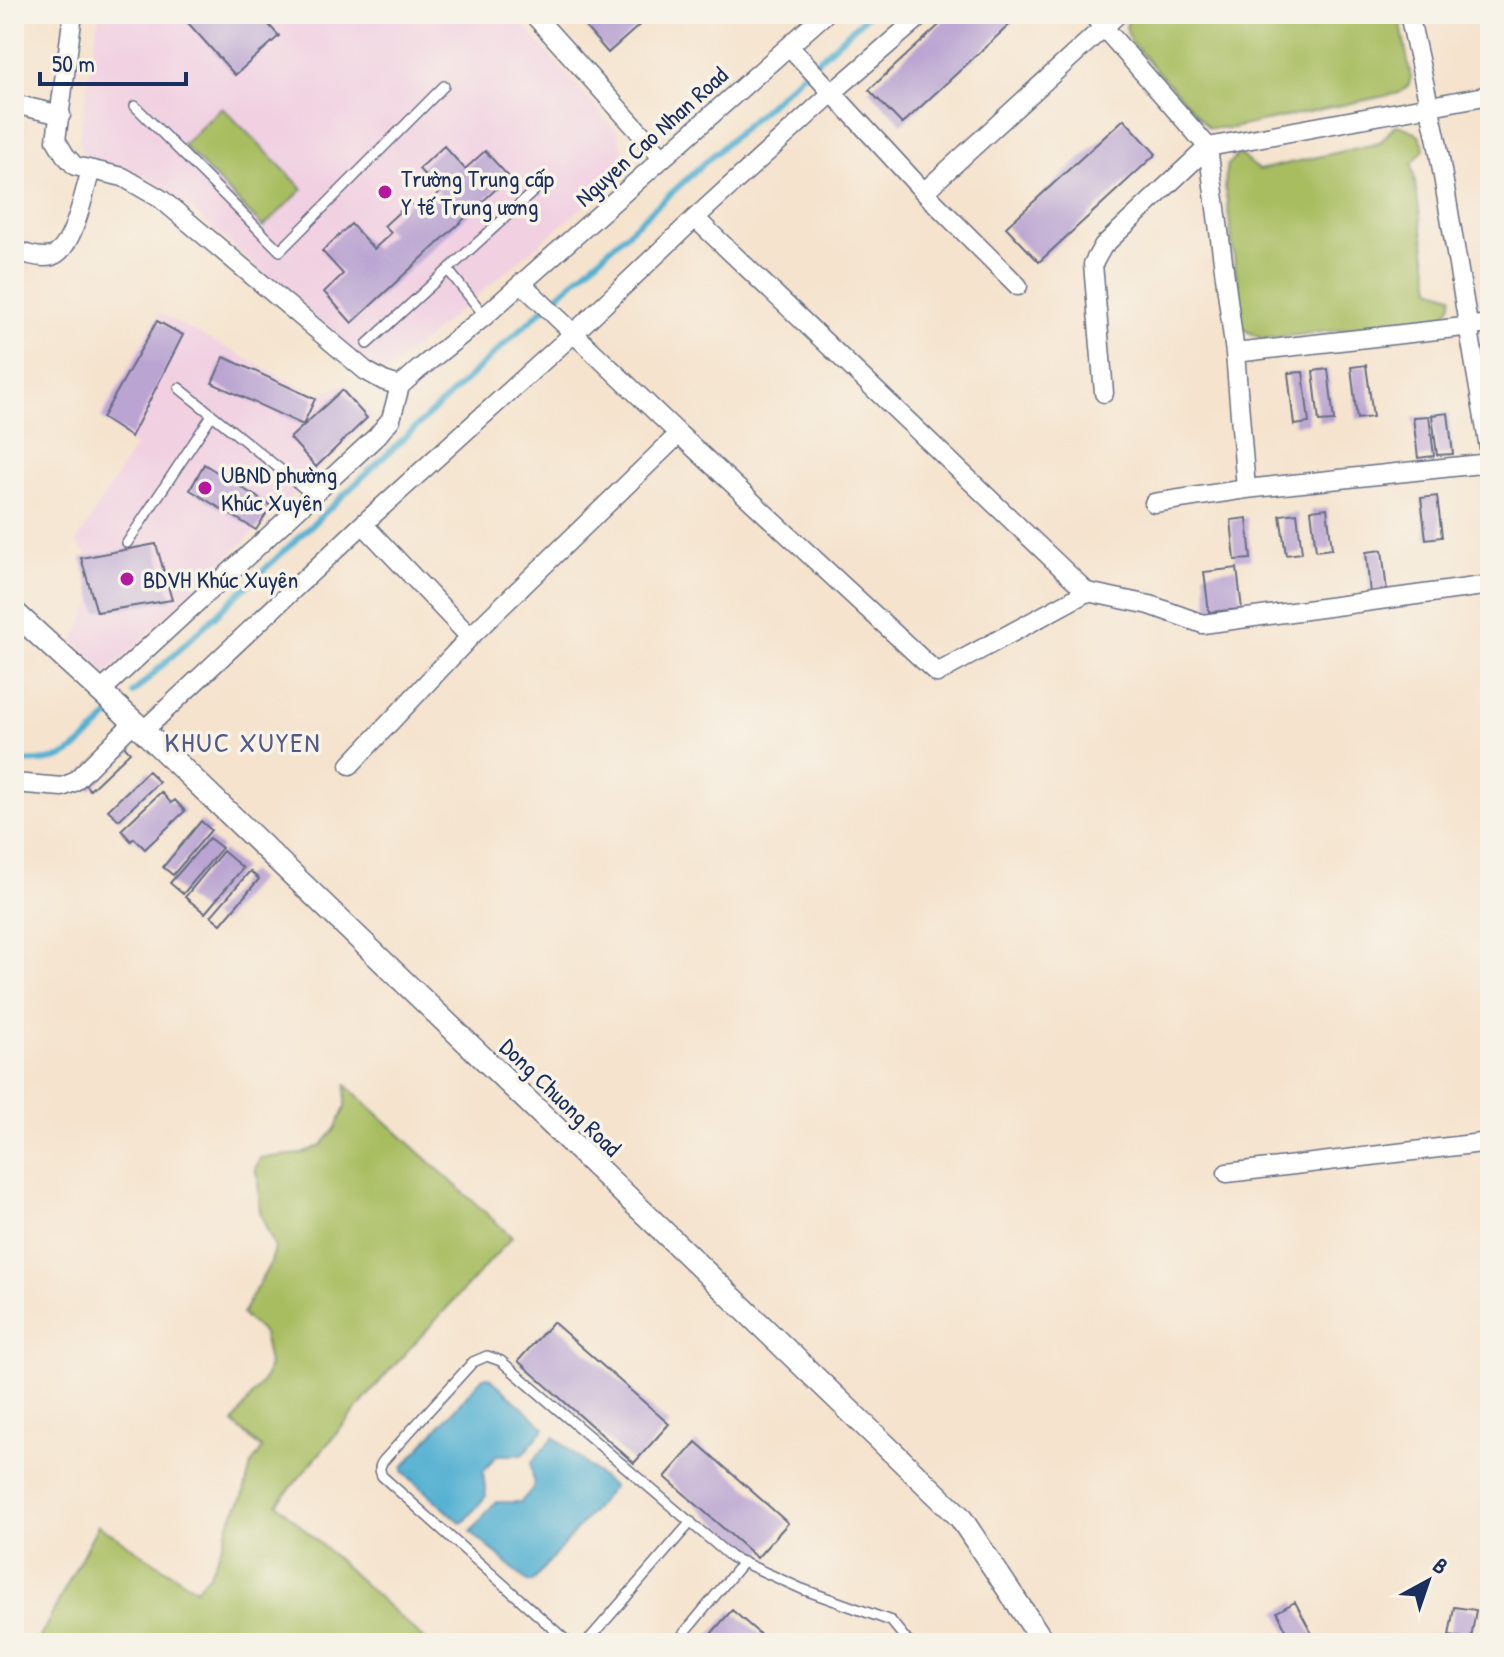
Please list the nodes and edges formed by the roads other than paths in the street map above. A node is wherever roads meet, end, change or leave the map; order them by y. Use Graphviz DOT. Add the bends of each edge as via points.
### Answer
graph roads {
  1 [pos="73,14"];
  2 [pos="533,14"];
  3 [pos="825,14"];
  4 [pos="923,14"];
  5 [pos="1118,14"];
  6 [pos="1409,14"];
  7 [pos="1098,20"];
  8 [pos="793,52"];
  9 [pos="444,86"];
  10 [pos="829,91"];
  11 [pos="1490,95"];
  12 [pos="14,104"];
  13 [pos="135,106"];
  14 [pos="1429,106"];
  15 [pos="61,115"];
  16 [pos="1208,147"];
  17 [pos="663,158"];
  18 [pos="91,170"];
  19 [pos="534,191"];
  20 [pos="924,192"];
  21 [pos="695,218"];
  22 [pos="14,249"];
  23 [pos="448,270"];
  24 [pos="1018,286"];
  25 [pos="526,289"];
  26 [pos="485,316"];
  27 [pos="1490,324"];
  28 [pos="1469,327"];
  29 [pos="567,328"];
  30 [pos="367,344"];
  31 [pos="1235,353"];
  32 [pos="400,386"];
  33 [pos="179,388"];
  34 [pos="1104,393"];
  35 [pos="212,415"];
  36 [pos="679,434"];
  37 [pos="1490,454"];
  38 [pos="1490,463"];
  39 [pos="1246,489"];
  40 [pos="312,495"];
  41 [pos="1154,503"];
  42 [pos="363,524"];
  43 [pos="127,543"];
  44 [pos="1490,585"];
  45 [pos="1087,592"];
  46 [pos="14,612"];
  47 [pos="470,637"];
  48 [pos="124,713"];
  49 [pos="350,765"];
  50 [pos="14,783"];
  51 [pos="1490,1142"];
  52 [pos="1227,1173"];
  53 [pos="691,1522"];
  54 [pos="743,1562"];
  55 [pos="1041,1642"];
  56 [pos="569,1643"];
  57 [pos="586,1643"];
  58 [pos="676,1643"];
  59 [pos="909,1643"];
  1 -- 15 [label="street"];
  2 -- 17 [label="street"];
  3 -- 8 [label="street, Nguyen Cao Nhan Road"];
  4 -- 10 [label="street"];
  5 -- 7 [label="street"];
  6 -- 14 [label="street"];
  7 -- 16 [label="street"];
  7 -- 20 [label="street"];
  8 -- 10 [label="street"];
  8 -- 17 [label="street, Nguyen Cao Nhan Road"];
  9 -- 13 [label="lane" via="280,251"];
  10 -- 20 [label="street"];
  10 -- 21 [label="street"];
  11 -- 14 [label="street"];
  12 -- 15 [label="street"];
  14 -- 16 [label="street"];
  14 -- 28 [label="street"];
  15 -- 18 [label="street" via="56,140 75,166"];
  16 -- 31 [label="street"];
  16 -- 34 [label="street" via="1103,246 1093,264"];
  17 -- 25 [label="street, Nguyen Cao Nhan Road"];
  18 -- 22 [label="street" via="63,247 40,257"];
  18 -- 32 [label="street" via="123,177 161,199 366,371"];
  19 -- 23 [label="lane"];
  20 -- 24 [label="street"];
  21 -- 29 [label="street"];
  21 -- 45 [label="street"];
  23 -- 26 [label="lane"];
  23 -- 30 [label="lane"];
  25 -- 26 [label="street, Nguyen Cao Nhan Road"];
  25 -- 29 [label="street"];
  26 -- 32 [label="street, Nguyen Cao Nhan Road"];
  27 -- 28 [label="street"];
  28 -- 31 [label="street"];
  28 -- 37 [label="street"];
  29 -- 36 [label="street"];
  29 -- 42 [label="street"];
  31 -- 39 [label="street"];
  32 -- 40 [label="street" via="387,426"];
  33 -- 35 [label="lane"];
  35 -- 40 [label="lane"];
  35 -- 43 [label="lane"];
  36 -- 45 [label="street" via="937,673"];
  36 -- 47 [label="street"];
  38 -- 39 [label="street"];
  39 -- 41 [label="street"];
  40 -- 48 [label="street"];
  42 -- 47 [label="street"];
  42 -- 48 [label="street"];
  44 -- 45 [label="street" via="1203,624 1150,605"];
  46 -- 48 [label="street, Dong Chuong Road"];
  47 -- 49 [label="street"];
  48 -- 50 [label="street" via="74,782 62,787"];
  48 -- 55 [label="street, Dong Chuong Road" via="960,1517"];
  51 -- 52 [label="street"];
  53 -- 54 [label="lane"];
  53 -- 56 [label="lane" via="501,1361 487,1356 473,1362 379,1471"];
  53 -- 57 [label="lane"];
  54 -- 58 [label="lane"];
  54 -- 59 [label="lane" via="891,1621"];
}
